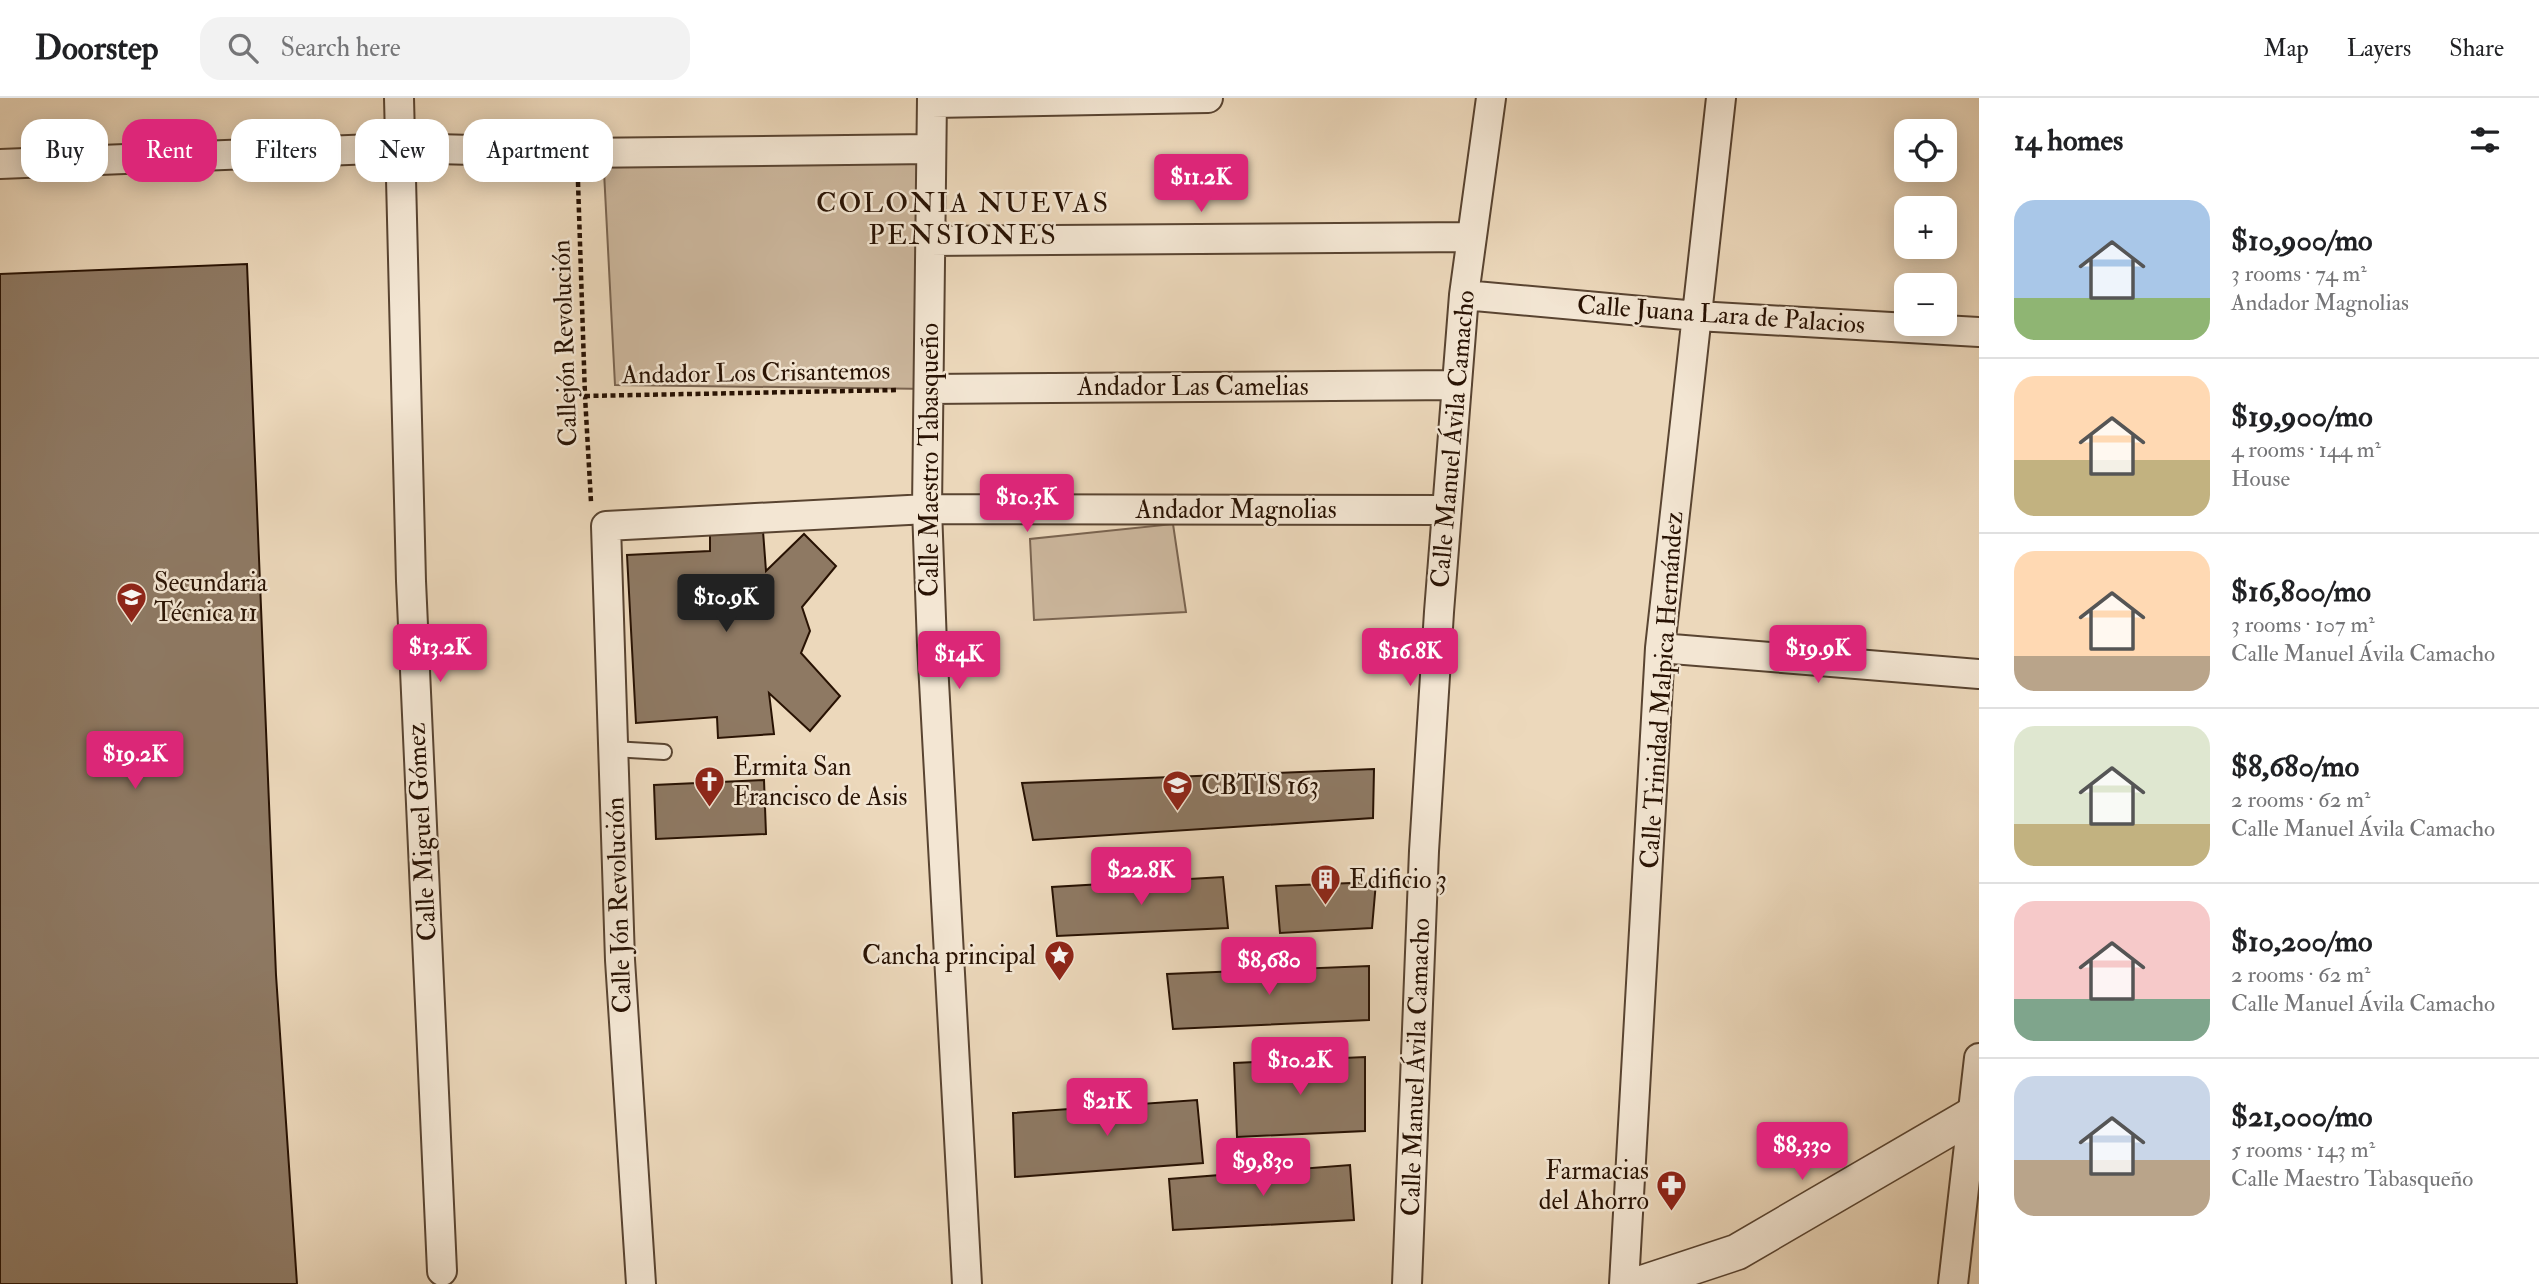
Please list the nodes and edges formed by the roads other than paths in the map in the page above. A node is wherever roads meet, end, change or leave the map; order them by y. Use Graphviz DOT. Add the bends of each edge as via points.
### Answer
graph roads {
  1 [pos="399,98"];
  2 [pos="1208,98"];
  3 [pos="1491,98"];
  4 [pos="1721,98"];
  5 [pos="932,101"];
  6 [pos="399,119"];
  7 [pos="449,149"];
  8 [pos="932,149"];
  9 [pos="355,150"];
  10 [pos="0,164"];
  11 [pos="399,182"];
  12 [pos="1472,237"];
  13 [pos="930,241"];
  14 [pos="1464,295"];
  15 [pos="1697,316"];
  16 [pos="1979,332"];
  17 [pos="1457,386"];
  18 [pos="929,389"];
  19 [pos="927,509"];
  20 [pos="1447,510"];
  21 [pos="606,526"];
  22 [pos="1660,648"];
  23 [pos="1979,674"];
  24 [pos="613,749"];
  25 [pos="664,752"];
  26 [pos="1979,1058"];
  27 [pos="1977,1112"];
  28 [pos="444,1280"];
  29 [pos="641,1284"];
  30 [pos="967,1284"];
  31 [pos="1407,1284"];
  32 [pos="1624,1284"];
  33 [pos="1640,1284"];
  34 [pos="1953,1284"];
  1 -- 6 [label="street, Calle Miguel Gómez"];
  2 -- 5 [label="street"];
  3 -- 12 [label="street, Calle Manuel Ávila Camacho"];
  4 -- 15 [label="street, Calle Trinidad Malpica Hernández"];
  5 -- 8 [label="street, Calle Maestro Tabasqueño"];
  7 -- 8 [label="street" via="577,153"];
  8 -- 13 [label="street, Calle Maestro Tabasqueño"];
  9 -- 10 [label="street"];
  11 -- 28 [label="street, Calle Miguel Gómez" via="411,581"];
  12 -- 13 [label="street"];
  12 -- 14 [label="street, Calle Manuel Ávila Camacho"];
  13 -- 18 [label="street, Calle Maestro Tabasqueño"];
  14 -- 15 [label="street, Calle Juana Lara de Palacios"];
  14 -- 17 [label="street, Calle Manuel Ávila Camacho"];
  15 -- 16 [label="street, Calle Juana Lara de Palacios"];
  15 -- 22 [label="street, Calle Trinidad Malpica Hernández"];
  17 -- 18 [label="street, Andador Las Camelias"];
  17 -- 20 [label="street, Calle Manuel Ávila Camacho"];
  18 -- 19 [label="street, Calle Maestro Tabasqueño"];
  19 -- 20 [label="street, Andador Magnolias"];
  19 -- 21 [label="street, Andador Magnolias"];
  19 -- 30 [label="street, Calle Maestro Tabasqueño"];
  20 -- 31 [label="street, Calle Manuel Ávila Camacho" via="1424,851"];
  21 -- 24 [label="street, Calle Jón Revolución"];
  22 -- 23 [label="street"];
  22 -- 32 [label="street, Calle Trinidad Malpica Hernández"];
  24 -- 25 [label="lane"];
  24 -- 29 [label="street, Calle Jón Revolución" via="620,960"];
  26 -- 27 [label="street"];
  27 -- 33 [label="street" via="1737,1252"];
  27 -- 34 [label="street"];
}
